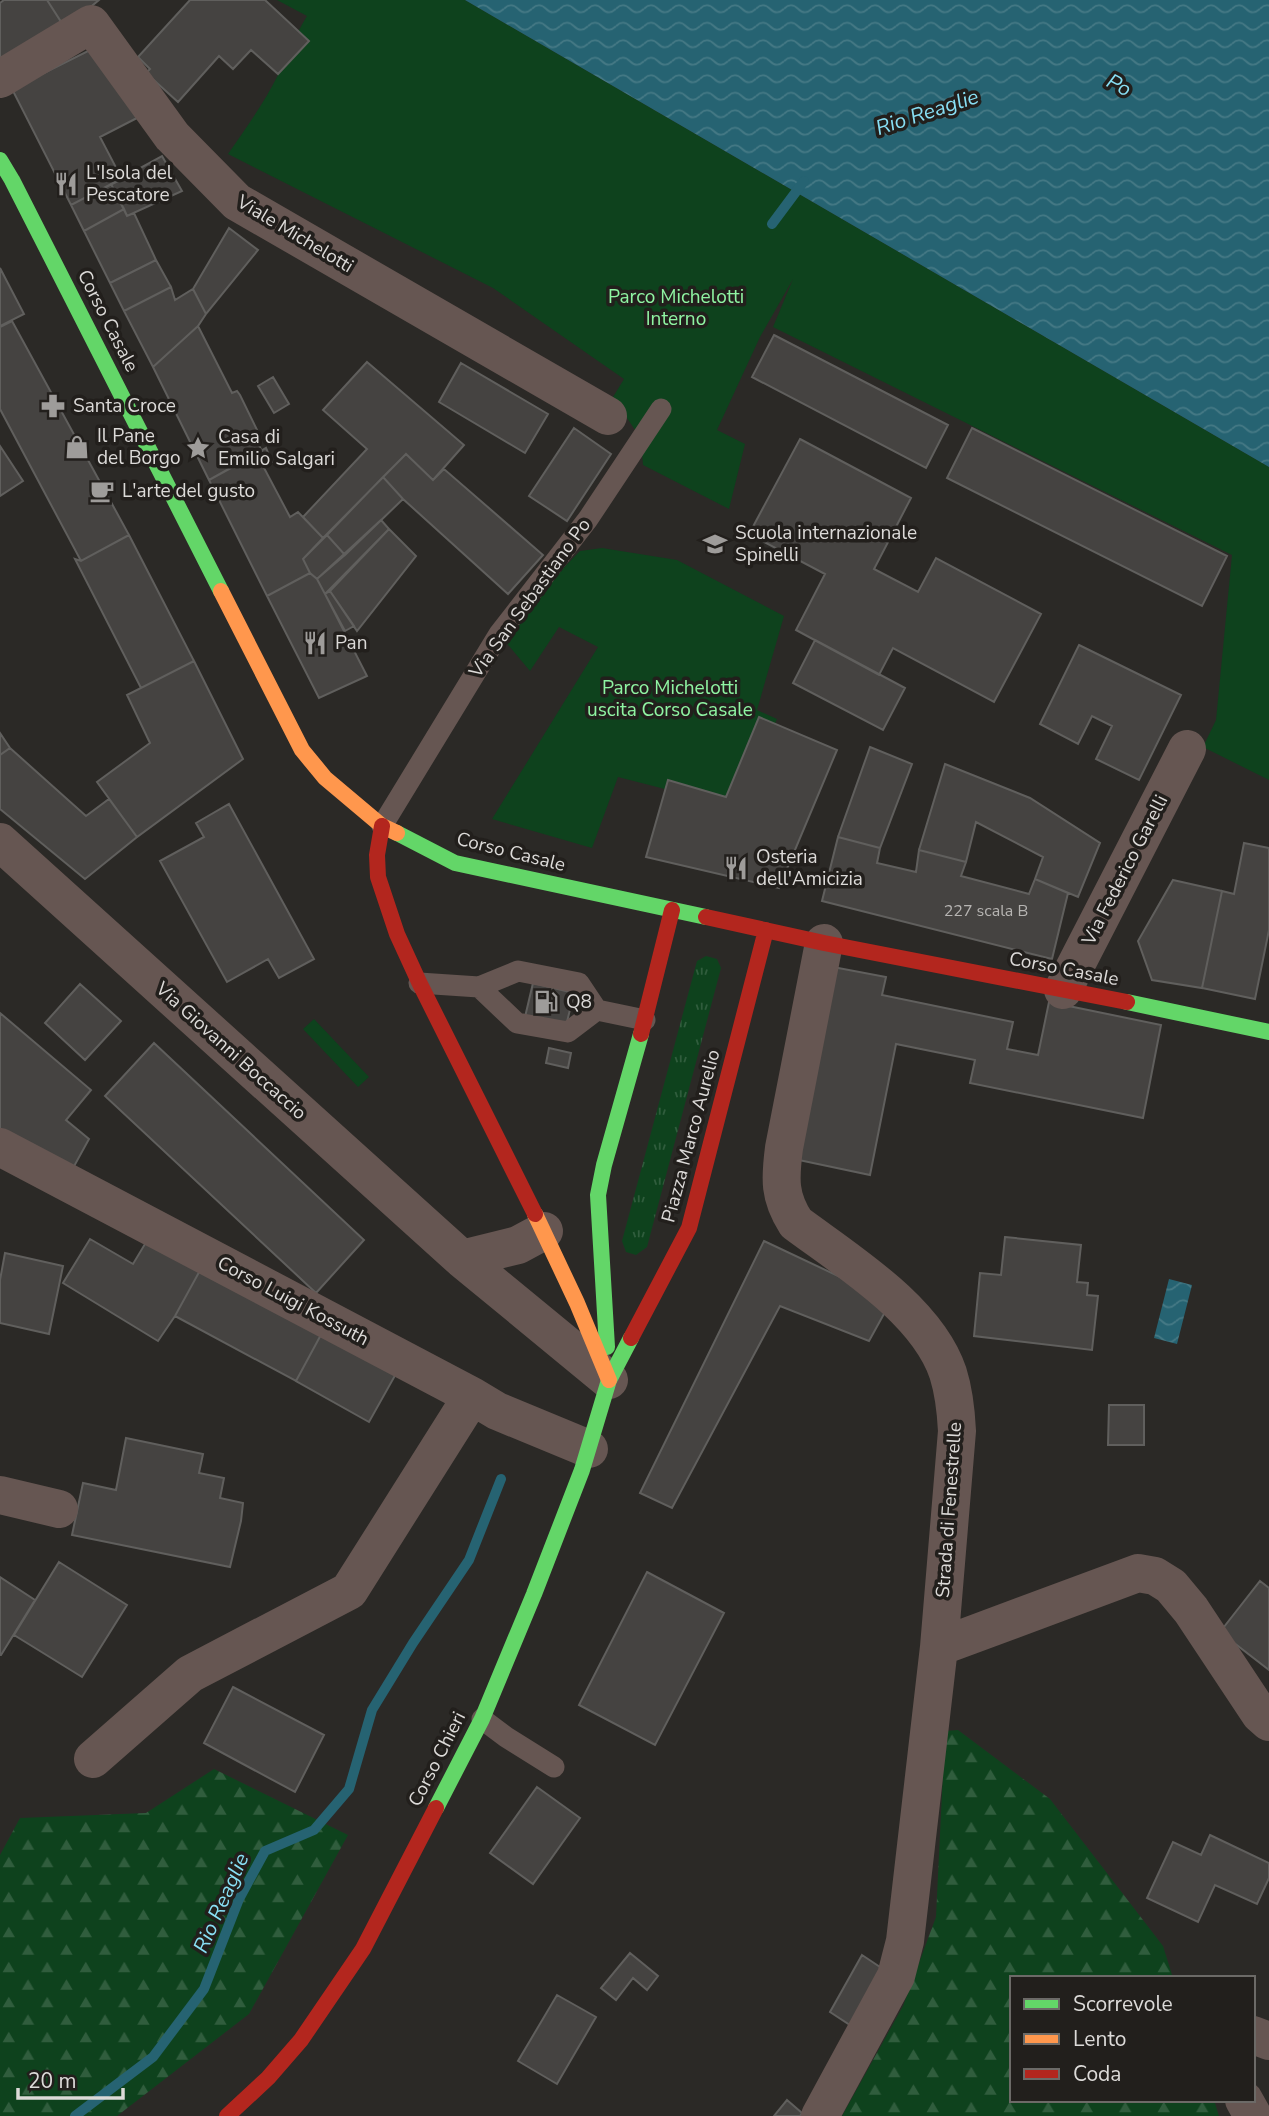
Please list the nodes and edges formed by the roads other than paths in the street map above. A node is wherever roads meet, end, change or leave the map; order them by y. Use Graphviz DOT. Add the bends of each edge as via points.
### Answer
graph roads {
  1 [pos="0,79"];
  2 [pos="0,160"];
  3 [pos="661,409"];
  4 [pos="608,416"];
  5 [pos="1187,749"];
  6 [pos="382,827"];
  7 [pos="0,842"];
  8 [pos="672,910"];
  9 [pos="766,930"];
  10 [pos="824,943"];
  11 [pos="419,983"];
  12 [pos="479,987"];
  13 [pos="1063,990"];
  14 [pos="597,1010"];
  15 [pos="645,1020"];
  16 [pos="1269,1032"];
  17 [pos="0,1147"];
  18 [pos="604,1165"];
  19 [pos="583,1194"];
  20 [pos="552,1225"];
  21 [pos="462,1259"];
  22 [pos="609,1380"];
  23 [pos="472,1395"];
  24 [pos="589,1450"];
  25 [pos="0,1495"];
  26 [pos="59,1509"];
  27 [pos="940,1647"];
  28 [pos="482,1719"];
  29 [pos="1269,1722"];
  30 [pos="93,1759"];
  31 [pos="554,1767"];
  32 [pos="227,2116"];
  33 [pos="820,2116"];
  1 -- 4 [label="street, Viale Michelotti" via="91,24 172,136 237,202"];
  2 -- 6 [label="main road, Corso Casale" via="302,750 325,778"];
  3 -- 6 [label="lane, Via San Sebastiano Po" via="588,519 499,634"];
  5 -- 13 [label="street, Via Federico Garelli"];
  6 -- 8 [label="main road, Corso Casale" via="455,863"];
  6 -- 11 [label="main road" via="376,855 379,882"];
  7 -- 21 [label="street, Via Giovanni Boccaccio"];
  8 -- 9 [label="main road, Corso Casale"];
  8 -- 15 [label="main road"];
  9 -- 10 [label="main road, Corso Casale"];
  9 -- 22 [label="main road, Piazza Marco Aurelio" via="689,1228"];
  10 -- 13 [label="main road, Corso Casale"];
  10 -- 27 [label="street, Strada di Fenestrelle" via="780,1181 785,1207 796,1223 897,1300 931,1340 947,1370 957,1431"];
  11 -- 12 [label="lane"];
  11 -- 20 [label="main road"];
  12 -- 14 [label="lane" via="518,971 579,983"];
  12 -- 14 [label="lane" via="517,1023 568,1032"];
  13 -- 16 [label="main road, Corso Casale"];
  14 -- 15 [label="lane"];
  15 -- 18 [label="main road"];
  17 -- 23 [label="street, Corso Luigi Kossuth"];
  18 -- 19 [label="main road"];
  18 -- 22 [label="main road" via="598,1195"];
  20 -- 21 [label="street" via="518,1245"];
  20 -- 22 [label="main road"];
  21 -- 22 [label="street, Via Giovanni Boccaccio"];
  22 -- 24 [label="main road, Corso Chieri"];
  23 -- 24 [label="street, Corso Luigi Kossuth" via="497,1411"];
  23 -- 30 [label="street" via="349,1591 190,1674"];
  24 -- 28 [label="main road, Corso Chieri"];
  25 -- 26 [label="street"];
  27 -- 29 [label="street" via="1138,1573 1155,1576 1171,1586 1191,1610"];
  27 -- 33 [label="street, Strada di Fenestrelle" via="905,1941 896,1976"];
  28 -- 31 [label="lane"];
  28 -- 32 [label="main road, Corso Chieri" via="363,1949 301,2040"];
}
